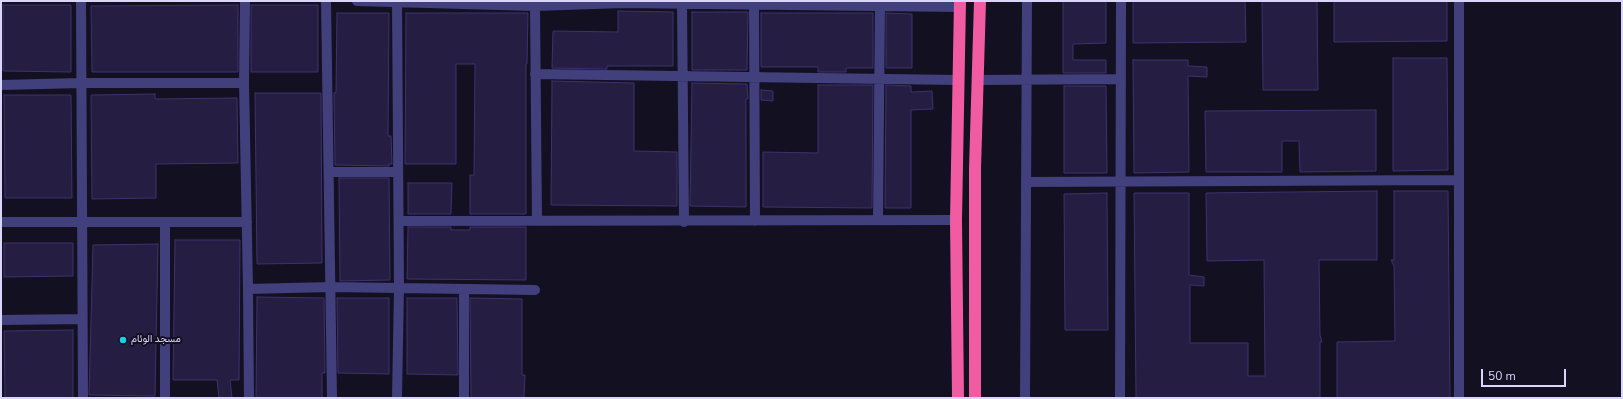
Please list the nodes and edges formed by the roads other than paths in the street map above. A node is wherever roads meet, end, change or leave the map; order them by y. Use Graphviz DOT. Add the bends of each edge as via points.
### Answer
graph roads {
  1 [pos="81,1"];
  2 [pos="245,1"];
  3 [pos="326,1"];
  4 [pos="357,1"];
  5 [pos="980,1"];
  6 [pos="1027,1"];
  7 [pos="1121,1"];
  8 [pos="1459,1"];
  9 [pos="397,2"];
  10 [pos="623,2"];
  11 [pos="686,3"];
  12 [pos="754,3"];
  13 [pos="817,3"];
  14 [pos="880,4"];
  15 [pos="918,4"];
  16 [pos="960,4"];
  17 [pos="535,6"];
  18 [pos="535,74"];
  19 [pos="682,76"];
  20 [pos="755,78"];
  21 [pos="879,79"];
  22 [pos="1121,79"];
  23 [pos="958,80"];
  24 [pos="978,80"];
  25 [pos="1026,80"];
  26 [pos="81,83"];
  27 [pos="244,83"];
  28 [pos="1,85"];
  29 [pos="329,172"];
  30 [pos="398,172"];
  31 [pos="1459,180"];
  32 [pos="1120,181"];
  33 [pos="1026,182"];
  34 [pos="878,220"];
  35 [pos="956,220"];
  36 [pos="398,221"];
  37 [pos="537,221"];
  38 [pos="755,221"];
  39 [pos="1,222"];
  40 [pos="82,222"];
  41 [pos="165,222"];
  42 [pos="247,222"];
  43 [pos="684,222"];
  44 [pos="331,287"];
  45 [pos="399,288"];
  46 [pos="248,289"];
  47 [pos="464,289"];
  48 [pos="535,290"];
  49 [pos="82,319"];
  50 [pos="1,320"];
  51 [pos="83,398"];
  52 [pos="165,398"];
  53 [pos="249,398"];
  54 [pos="332,398"];
  55 [pos="397,398"];
  56 [pos="464,398"];
  57 [pos="958,398"];
  58 [pos="976,398"];
  59 [pos="1025,398"];
  60 [pos="1120,398"];
  61 [pos="1459,398"];
  1 -- 26 [label="street"];
  2 -- 27 [label="street"];
  3 -- 29 [label="street"];
  4 -- 9 [label="street"];
  5 -- 24 [label="highway"];
  6 -- 25 [label="street"];
  7 -- 22 [label="street"];
  8 -- 31 [label="street"];
  9 -- 17 [label="street"];
  9 -- 30 [label="street"];
  10 -- 11 [label="street"];
  10 -- 17 [label="street"];
  11 -- 12 [label="street"];
  11 -- 19 [label="street"];
  12 -- 13 [label="street"];
  12 -- 20 [label="street"];
  13 -- 14 [label="street"];
  14 -- 15 [label="street"];
  14 -- 21 [label="street"];
  15 -- 16 [label="street"];
  16 -- 23 [label="highway"];
  17 -- 18 [label="street"];
  18 -- 19 [label="street"];
  18 -- 37 [label="street"];
  19 -- 20 [label="street"];
  19 -- 43 [label="street"];
  20 -- 21 [label="street"];
  20 -- 38 [label="street"];
  21 -- 23 [label="street"];
  21 -- 34 [label="street"];
  22 -- 25 [label="street"];
  22 -- 32 [label="street"];
  23 -- 35 [label="highway"];
  24 -- 25 [label="street"];
  24 -- 58 [label="highway"];
  25 -- 33 [label="street"];
  26 -- 27 [label="street"];
  26 -- 28 [label="street"];
  26 -- 40 [label="street"];
  27 -- 42 [label="street"];
  29 -- 30 [label="street"];
  29 -- 44 [label="street"];
  30 -- 36 [label="street"];
  31 -- 32 [label="street"];
  31 -- 61 [label="street"];
  32 -- 33 [label="street"];
  32 -- 60 [label="street"];
  33 -- 59 [label="street"];
  34 -- 35 [label="street"];
  34 -- 38 [label="street"];
  35 -- 57 [label="highway"];
  36 -- 37 [label="street"];
  36 -- 45 [label="street"];
  37 -- 43 [label="street"];
  38 -- 43 [label="street"];
  39 -- 40 [label="street"];
  40 -- 41 [label="street"];
  40 -- 49 [label="street"];
  41 -- 42 [label="street"];
  41 -- 52 [label="street"];
  42 -- 46 [label="street"];
  44 -- 45 [label="street"];
  44 -- 46 [label="street"];
  44 -- 54 [label="street"];
  45 -- 47 [label="street"];
  45 -- 55 [label="street"];
  46 -- 53 [label="street"];
  47 -- 48 [label="street"];
  47 -- 56 [label="street"];
  49 -- 50 [label="street"];
  49 -- 51 [label="street"];
}
